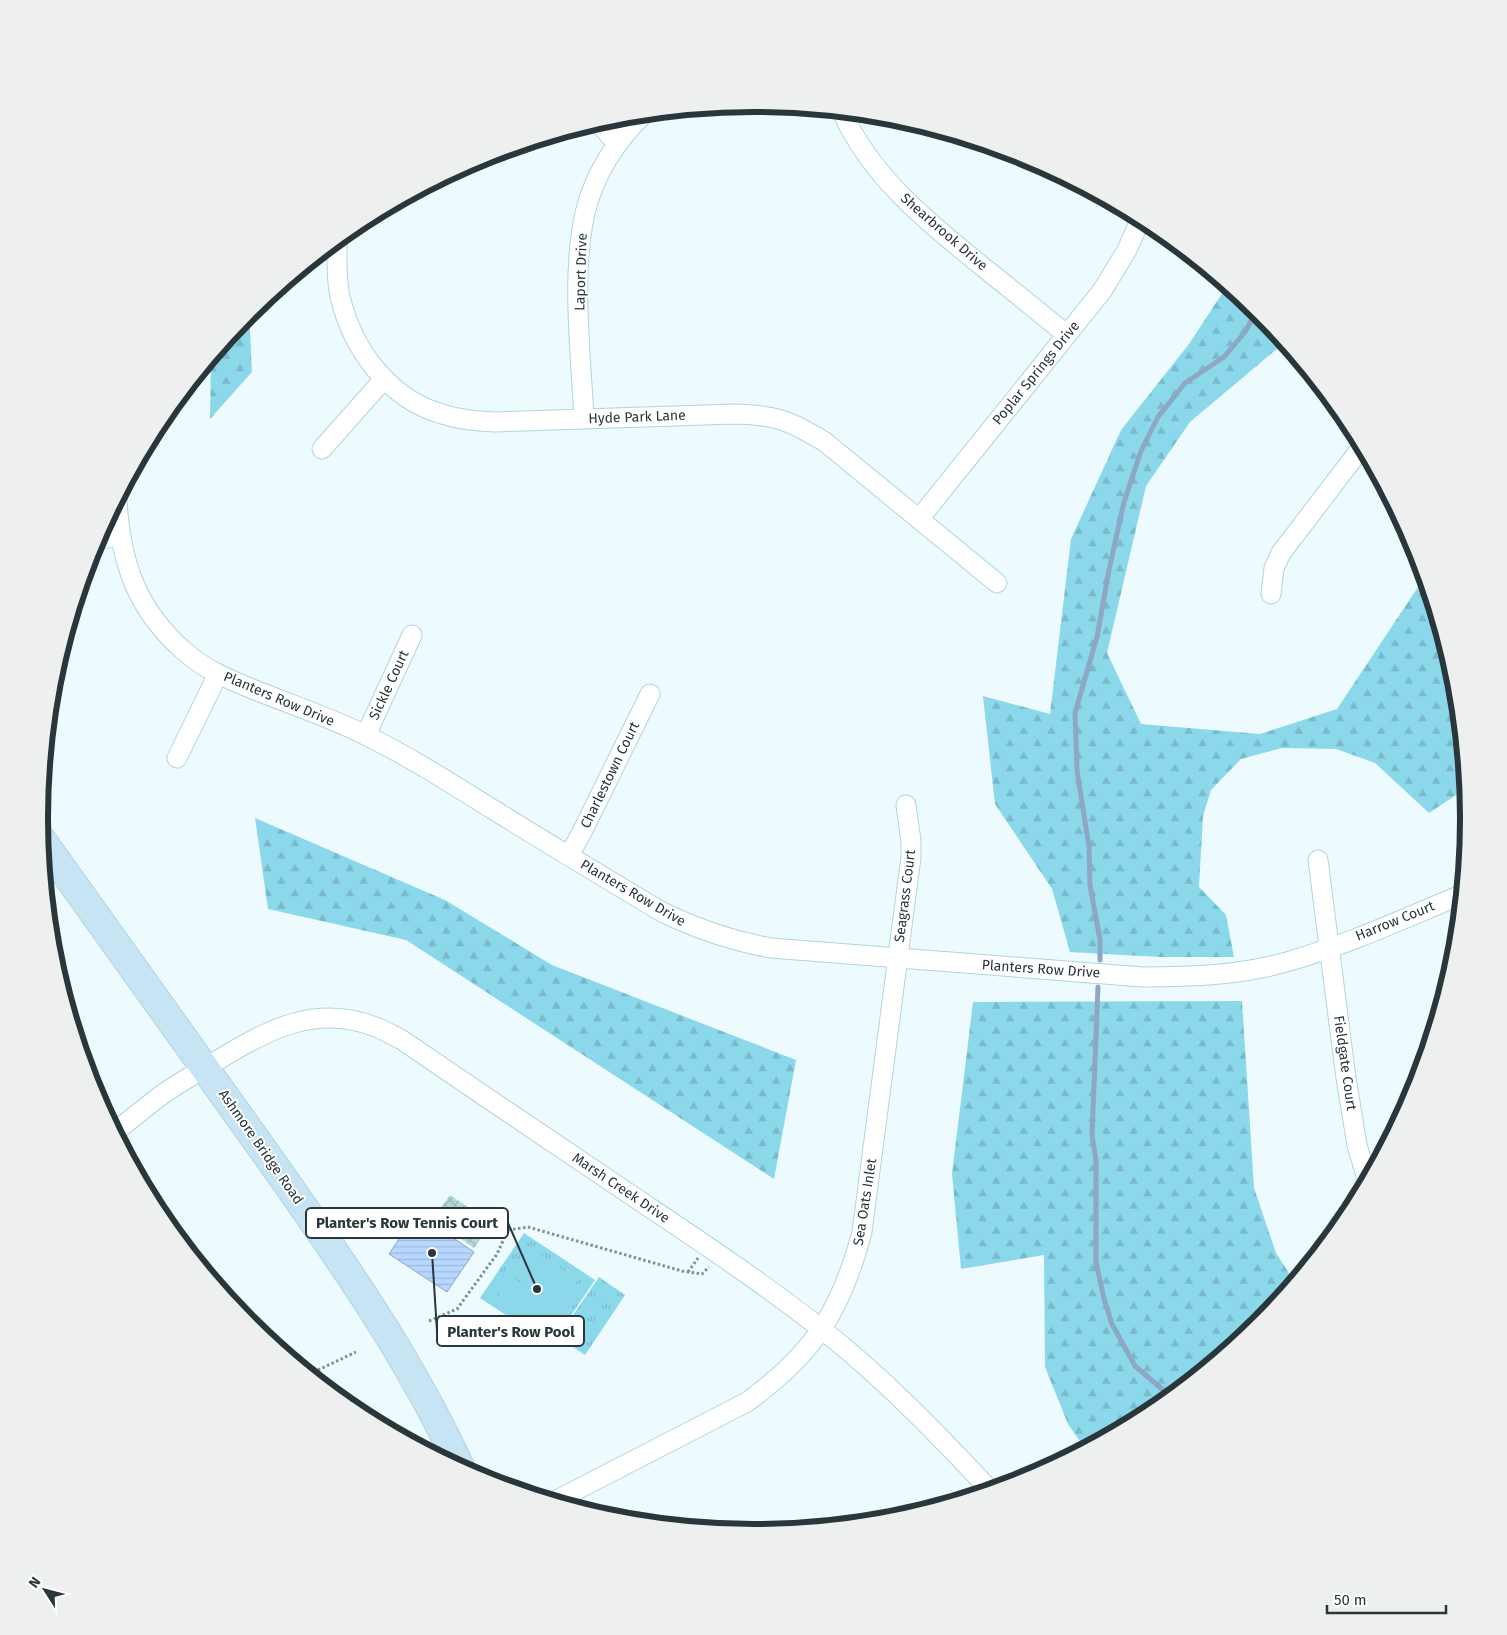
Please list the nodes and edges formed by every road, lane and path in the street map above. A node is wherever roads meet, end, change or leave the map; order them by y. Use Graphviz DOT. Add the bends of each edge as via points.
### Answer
graph roads {
  1 [pos="845,118"];
  2 [pos="638,122"];
  3 [pos="603,128"];
  4 [pos="616,144"];
  5 [pos="1138,225"];
  6 [pos="337,248"];
  7 [pos="1067,335"];
  8 [pos="384,378"];
  9 [pos="584,419"];
  10 [pos="322,449"];
  11 [pos="1358,453"];
  12 [pos="118,510"];
  13 [pos="919,519"];
  14 [pos="120,536"];
  15 [pos="105,538"];
  16 [pos="997,583"];
  17 [pos="1271,594"];
  18 [pos="412,635"];
  19 [pos="218,674"];
  20 [pos="650,694"];
  21 [pos="366,735"];
  22 [pos="177,758"];
  23 [pos="906,805"];
  24 [pos="49,850"];
  25 [pos="569,856"];
  26 [pos="1318,860"];
  27 [pos="1454,897"];
  28 [pos="1330,947"];
  29 [pos="898,958"];
  30 [pos="205,1068"];
  31 [pos="119,1129"];
  32 [pos="1365,1171"];
  33 [pos="688,1272"];
  34 [pos="429,1321"];
  35 [pos="822,1330"];
  36 [pos="356,1352"];
  37 [pos="310,1366"];
  38 [pos="318,1370"];
  39 [pos="455,1457"];
  40 [pos="985,1484"];
  41 [pos="563,1497"];
  1 -- 7 [label="street, Shearbrook Drive" via="869,159 915,209"];
  2 -- 4 [label="street, Laport Drive"];
  3 -- 4 [label="street"];
  4 -- 9 [label="street, Laport Drive" via="596,179 585,212 580,247"];
  5 -- 7 [label="street, Poplar Springs Drive" via="1102,291"];
  6 -- 8 [label="street, Hyde Park Lane" via="340,296 348,322 359,347"];
  7 -- 13 [label="street, Poplar Springs Drive"];
  8 -- 9 [label="street, Hyde Park Lane" via="416,403 440,414 467,420"];
  8 -- 10 [label="street"];
  9 -- 13 [label="street, Hyde Park Lane" via="734,414 784,420 825,442"];
  11 -- 17 [label="street" via="1281,553 1274,568"];
  12 -- 14 [label="street, Planters Row Drive"];
  13 -- 16 [label="street, Hyde Park Lane"];
  14 -- 15 [label="street"];
  14 -- 19 [label="street, Planters Row Drive" via="127,567 151,614 182,650"];
  18 -- 21 [label="street, Sickle Court"];
  19 -- 21 [label="street, Planters Row Drive"];
  19 -- 22 [label="street"];
  20 -- 25 [label="street, Charlestown Court"];
  21 -- 25 [label="street, Planters Row Drive" via="422,765"];
  23 -- 29 [label="street, Seagrass Court" via="911,857"];
  24 -- 30 [label="main road, Ashmore Bridge Road"];
  25 -- 29 [label="street, Planters Row Drive" via="662,912 722,937 771,948"];
  26 -- 28 [label="street, Fieldgate Court"];
  27 -- 28 [label="street, Harrow Court"];
  28 -- 29 [label="street, Planters Row Drive" via="1265,967 1185,977 1143,977"];
  28 -- 32 [label="street, Fieldgate Court" via="1346,1078"];
  29 -- 35 [label="street, Sea Oats Inlet" via="862,1232 841,1295"];
  30 -- 31 [label="street, Marsh Creek Drive"];
  30 -- 35 [label="street, Marsh Creek Drive" via="259,1036 300,1021 342,1019 379,1028 402,1040 721,1255"];
  30 -- 39 [label="main road, Ashmore Bridge Road" via="316,1224 397,1347"];
  33 -- 34 [label="path" via="528,1227 508,1230 497,1254 457,1309"];
  35 -- 40 [label="street, Marsh Creek Drive" via="877,1376"];
  35 -- 41 [label="street, Sea Oats Inlet" via="800,1358 747,1402"];
  36 -- 38 [label="path"];
  37 -- 38 [label="path"];
}
